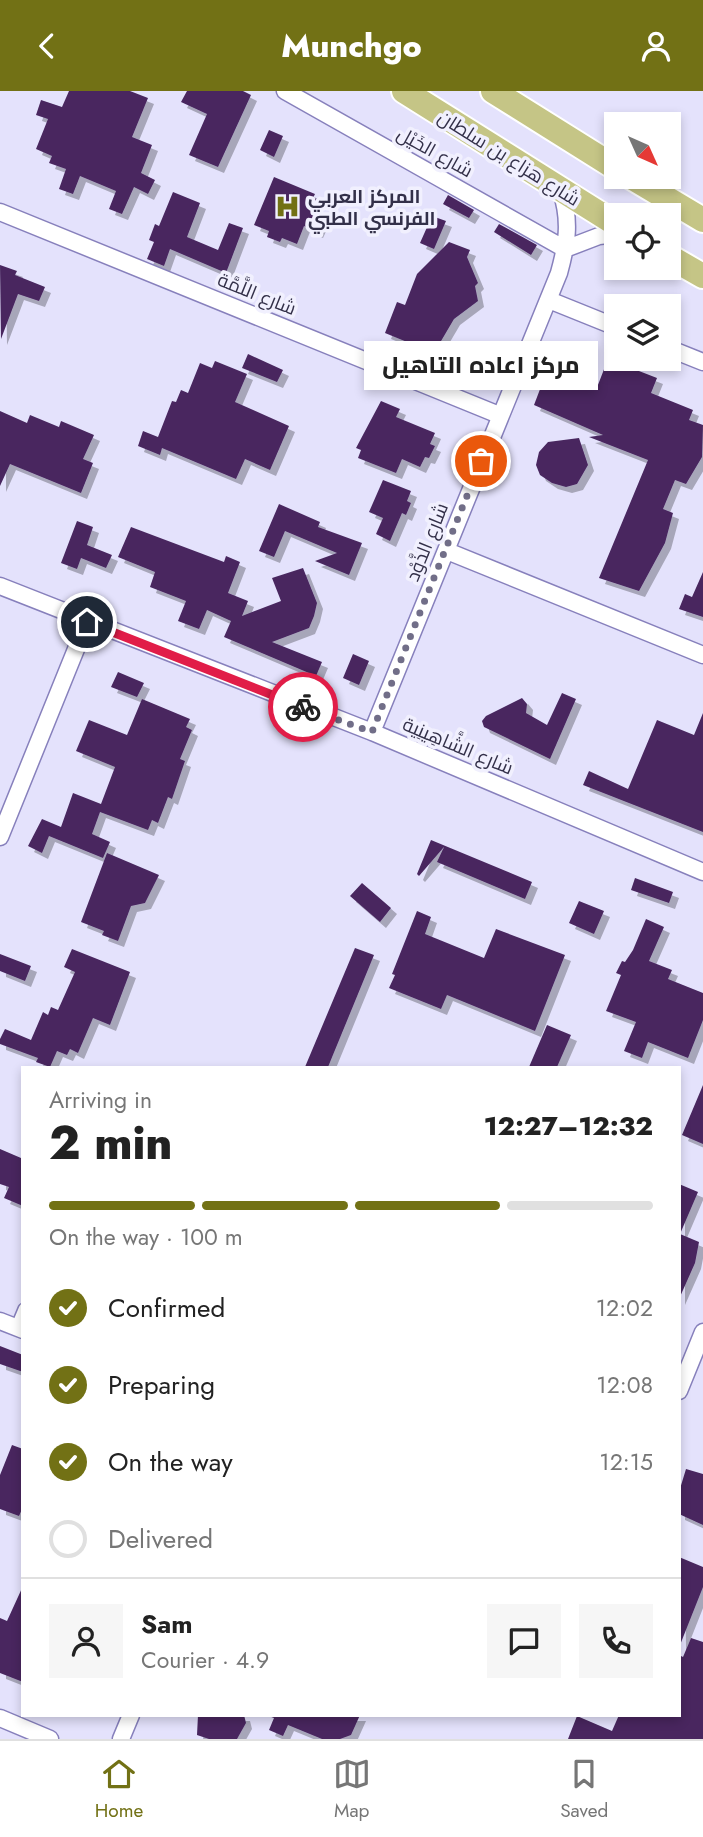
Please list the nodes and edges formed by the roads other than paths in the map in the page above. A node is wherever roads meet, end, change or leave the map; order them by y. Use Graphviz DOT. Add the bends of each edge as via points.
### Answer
graph roads {
  1 [pos="285,91"];
  2 [pos="404,91"];
  3 [pos="493,91"];
  4 [pos="604,160"];
  5 [pos="651,189"];
  6 [pos="561,191"];
  7 [pos="0,212"];
  8 [pos="604,217"];
  9 [pos="703,220"];
  10 [pos="604,236"];
  11 [pos="565,249"];
  12 [pos="681,264"];
  13 [pos="703,277"];
  14 [pos="549,300"];
  15 [pos="604,322"];
  16 [pos="681,353"];
  17 [pos="703,362"];
  18 [pos="499,415"];
  19 [pos="447,551"];
  20 [pos="0,586"];
  21 [pos="87,622"];
  22 [pos="703,655"];
  23 [pos="372,732"];
  24 [pos="0,837"];
  25 [pos="703,872"];
  26 [pos="703,1332"];
  27 [pos="681,1386"];
  28 [pos="130,1717"];
  29 [pos="0,1718"];
  30 [pos="50,1739"];
  31 [pos="121,1739"];
  1 -- 11 [label="street, شارع الخَيْل"];
  2 -- 6 [label="main road, شارع هزاع بن سلطان"];
  3 -- 4 [label="main road"];
  5 -- 9 [label="main road"];
  6 -- 8 [label="main road, شارع هزاع بن سلطان"];
  6 -- 11 [label="street, شارع الذَّوْد" via="568,220"];
  7 -- 18 [label="street, شارع اللَّمَّة"];
  10 -- 11 [label="street"];
  11 -- 14 [label="street, شارع الذَّوْد"];
  12 -- 13 [label="main road"];
  14 -- 15 [label="street"];
  14 -- 18 [label="street, شارع الذَّوْد"];
  16 -- 17 [label="street"];
  18 -- 19 [label="street, شارع الذَّوْد"];
  19 -- 22 [label="street"];
  19 -- 23 [label="street, شارع الذَّوْد"];
  20 -- 21 [label="street, شارع الشَّاهِينِية"];
  21 -- 23 [label="street, شارع الشَّاهِينِية"];
  21 -- 24 [label="street"];
  23 -- 25 [label="street, شارع الشَّاهِينِية"];
  26 -- 27 [label="street"];
  28 -- 31 [label="street"];
  29 -- 30 [label="street"];
}
